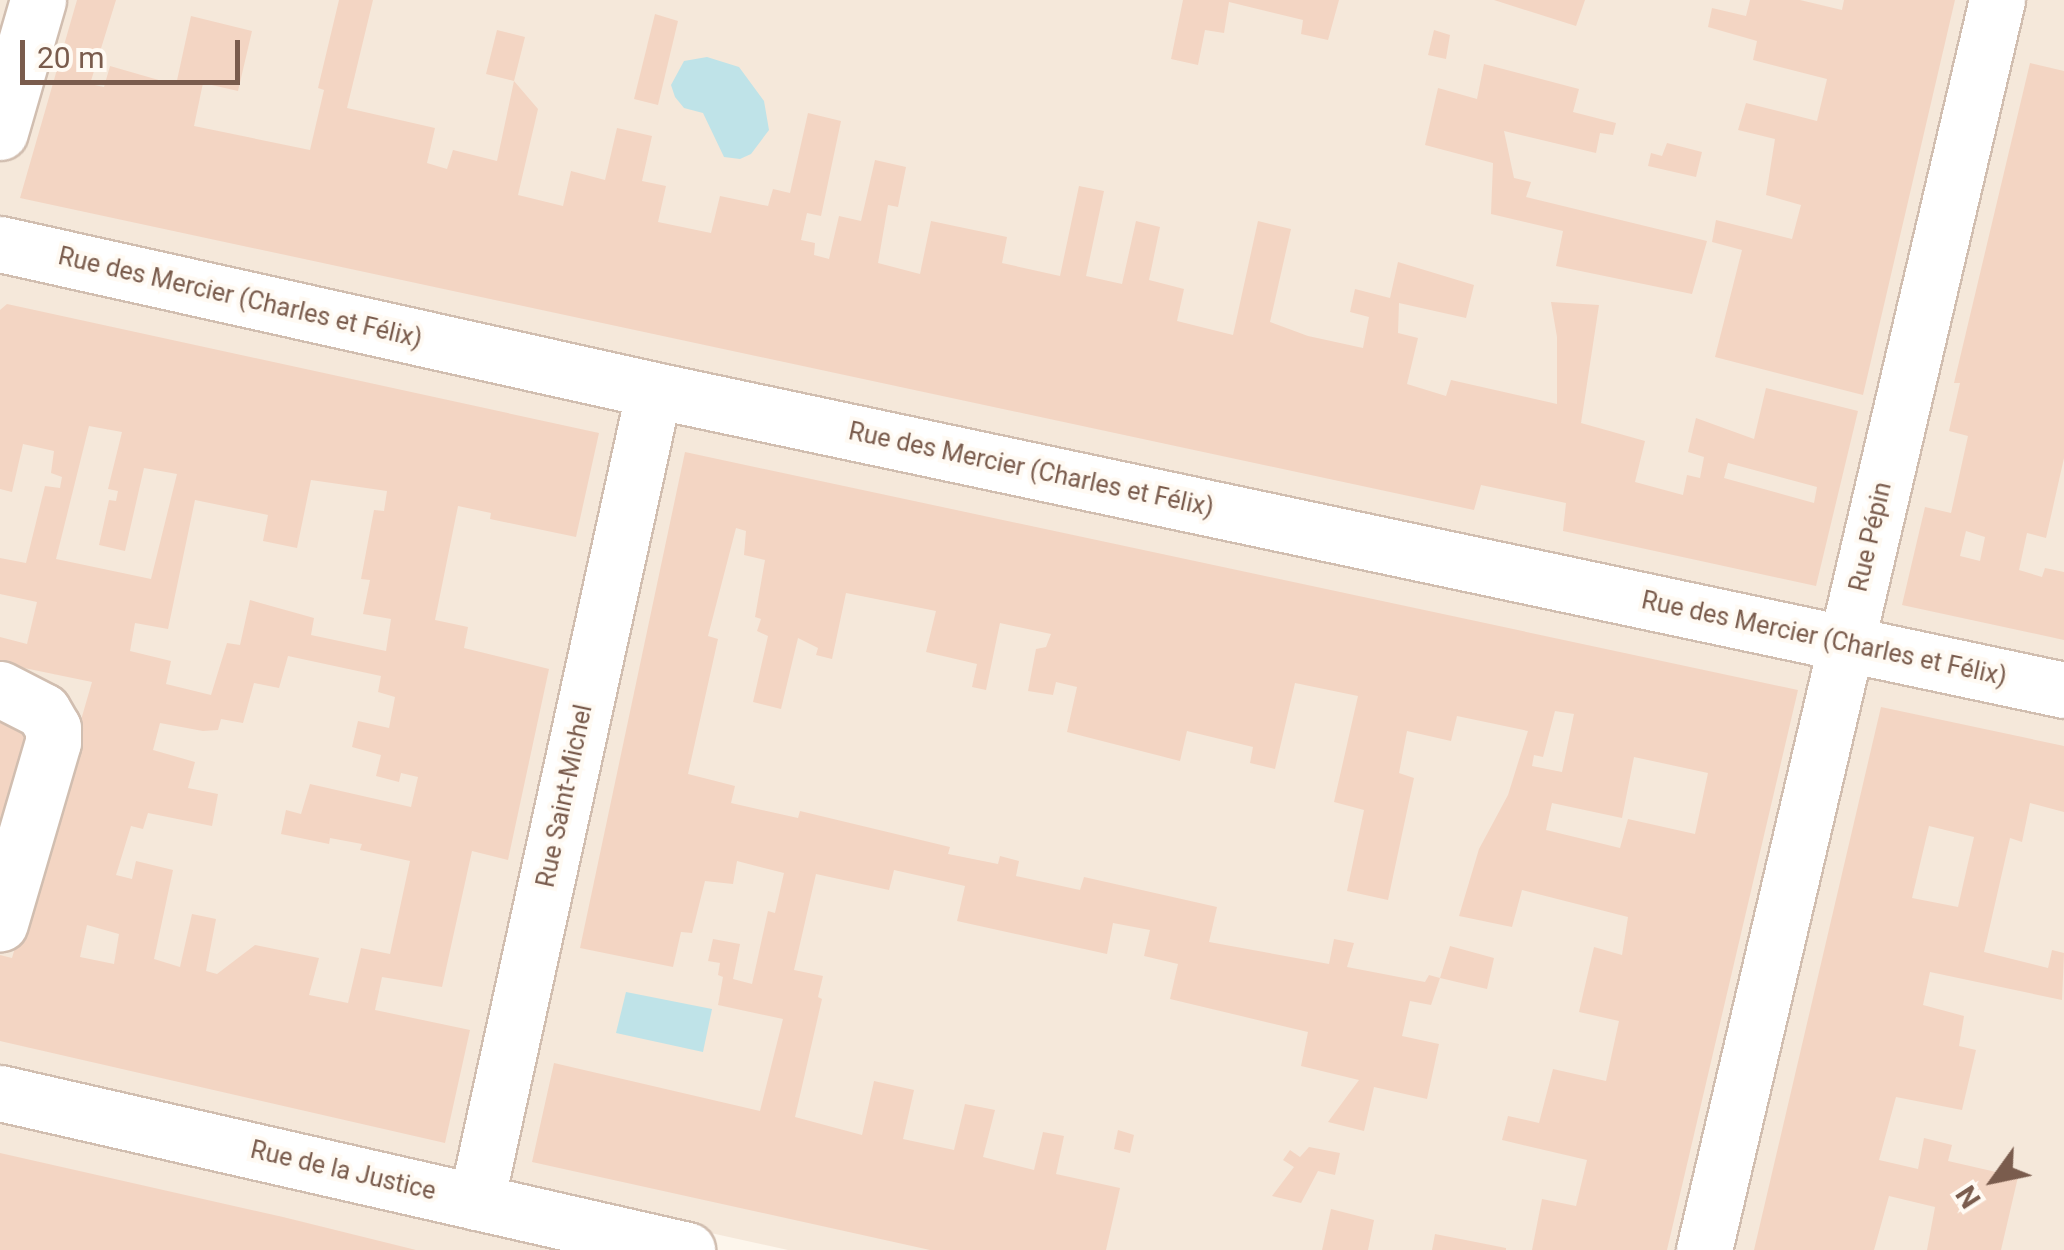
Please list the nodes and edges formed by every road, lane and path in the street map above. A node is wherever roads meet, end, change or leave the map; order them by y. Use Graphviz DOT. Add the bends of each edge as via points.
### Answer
graph roads {
  1 [pos="38,0"];
  2 [pos="1997,0"];
  3 [pos="0,132"];
  4 [pos="0,244"];
  5 [pos="654,390"];
  6 [pos="1846,644"];
  7 [pos="0,690"];
  8 [pos="2064,690"];
  9 [pos="0,923"];
  10 [pos="0,1092"];
  11 [pos="476,1202"];
  12 [pos="686,1250"];
  13 [pos="1704,1250"];
  1 -- 3 [label="street"];
  2 -- 6 [label="street, Rue Pépin"];
  4 -- 5 [label="street, Rue des Mercier (Charles et Félix)"];
  5 -- 6 [label="street, Rue des Mercier (Charles et Félix)"];
  5 -- 11 [label="street, Rue Saint-Michel"];
  6 -- 8 [label="street, Rue des Mercier (Charles et Félix)"];
  6 -- 13 [label="street, Rue Pépin"];
  7 -- 9 [label="street" via="43,711 53,742"];
  10 -- 11 [label="street, Rue de la Justice"];
  11 -- 12 [label="street, Rue de la Justice"];
}
